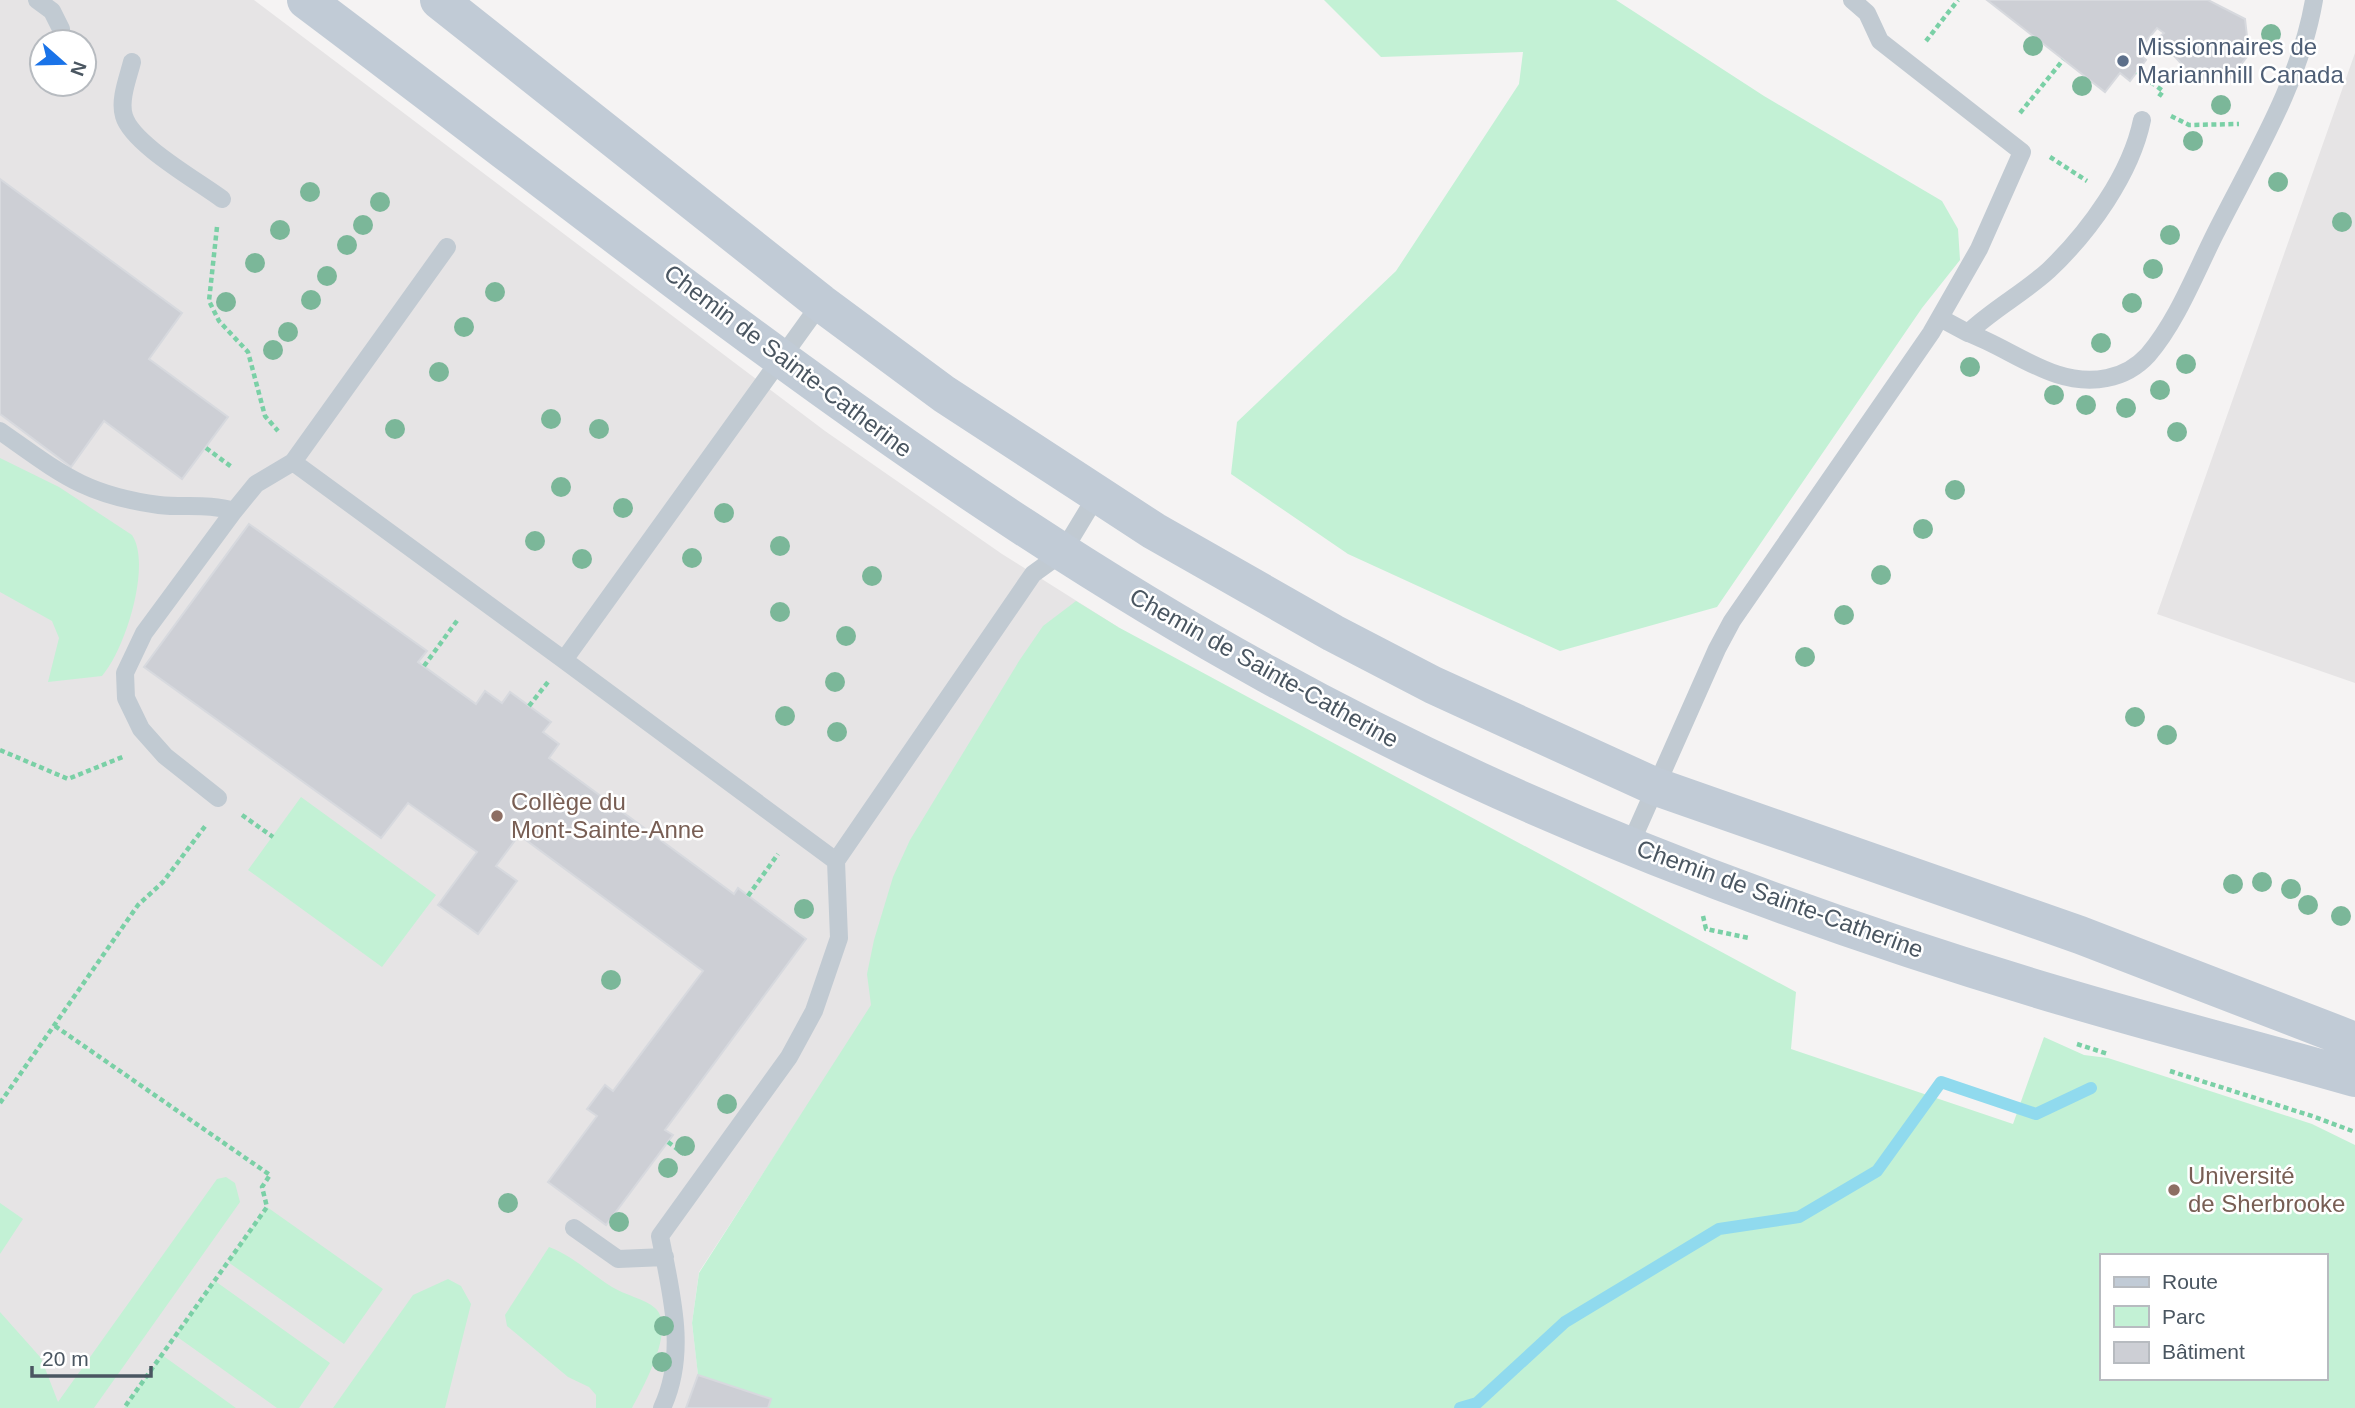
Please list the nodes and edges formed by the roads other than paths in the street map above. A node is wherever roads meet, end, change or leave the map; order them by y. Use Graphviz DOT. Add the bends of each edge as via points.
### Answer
graph roads {
  1 [pos="37,0"];
  2 [pos="306,0"];
  3 [pos="439,0"];
  4 [pos="1852,0"];
  5 [pos="2314,0"];
  6 [pos="60,28"];
  7 [pos="132,62"];
  8 [pos="2142,120"];
  9 [pos="222,199"];
  10 [pos="447,247"];
  11 [pos="821,303"];
  12 [pos="1940,318"];
  13 [pos="1968,333"];
  14 [pos="783,359"];
  15 [pos="0,431"];
  16 [pos="293,462"];
  17 [pos="1097,495"];
  18 [pos="234,511"];
  19 [pos="1062,553"];
  20 [pos="564,660"];
  21 [pos="1654,786"];
  22 [pos="221,800"];
  23 [pos="1630,845"];
  24 [pos="836,861"];
  25 [pos="2355,1041"];
  26 [pos="2355,1078"];
  27 [pos="574,1228"];
  28 [pos="664,1257"];
  29 [pos="662,1408"];
  1 -- 6 [label="lane" via="52,11"];
  2 -- 14 [label="main road, Chemin de Sainte-Catherine"];
  3 -- 11 [label="main road"];
  4 -- 12 [label="lane" via="1867,13 1880,41 2022,152 1979,248"];
  5 -- 13 [label="lane" via="2300,56 2266,132 2165,329 2139,363 2108,378 2069,377"];
  7 -- 9 [label="lane" via="122,107 129,126"];
  8 -- 13 [label="lane" via="2127,168 2073,243 2049,270"];
  10 -- 16 [label="lane"];
  11 -- 14 [label="lane"];
  11 -- 17 [label="main road" via="944,394"];
  12 -- 13 [label="lane"];
  12 -- 21 [label="lane" via="1732,621 1701,678"];
  14 -- 19 [label="main road, Chemin de Sainte-Catherine" via="937,471"];
  14 -- 20 [label="lane"];
  15 -- 18 [label="lane" via="69,480 107,496"];
  16 -- 18 [label="lane" via="256,484"];
  16 -- 20 [label="lane"];
  17 -- 19 [label="lane"];
  17 -- 21 [label="main road" via="1377,657"];
  18 -- 22 [label="lane" via="149,625 128,665 125,690 129,706 153,744"];
  19 -- 23 [label="main road, Chemin de Sainte-Catherine" via="1353,720 1484,783"];
  19 -- 24 [label="lane" via="1034,574"];
  20 -- 24 [label="lane"];
  21 -- 23 [label="lane"];
  21 -- 25 [label="main road" via="2080,935"];
  23 -- 26 [label="main road, Chemin de Sainte-Catherine" via="1804,911 2046,991"];
  24 -- 28 [label="lane" via="839,938 814,1011 789,1057 660,1236"];
  27 -- 28 [label="lane" via="618,1258"];
  28 -- 29 [label="lane" via="676,1358"];
}
